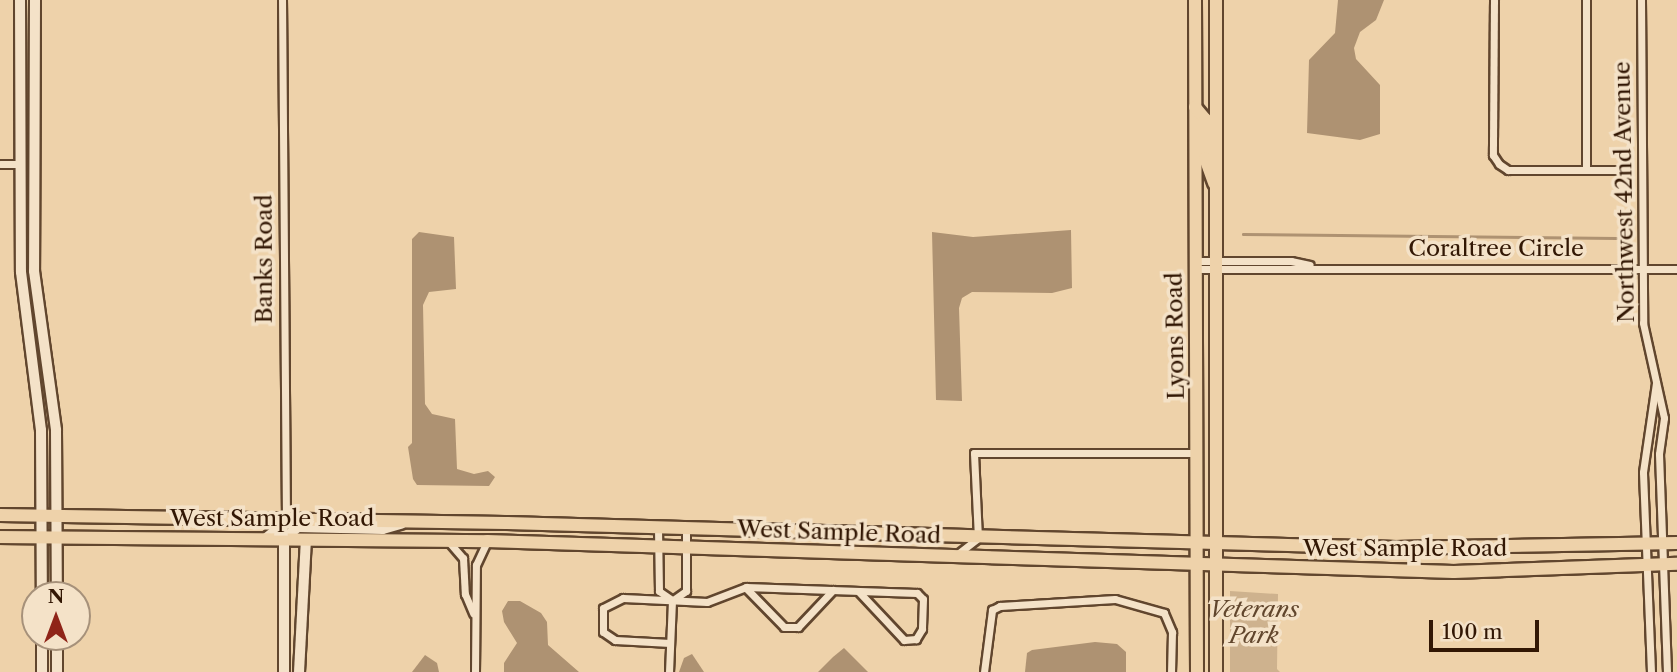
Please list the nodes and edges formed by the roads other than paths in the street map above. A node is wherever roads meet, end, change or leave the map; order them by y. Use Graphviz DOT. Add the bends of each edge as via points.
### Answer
graph roads {
  1 [pos="20,0"];
  2 [pos="35,0"];
  3 [pos="282,0"];
  4 [pos="1195,0"];
  5 [pos="1216,0"];
  6 [pos="1494,0"];
  7 [pos="1586,0"];
  8 [pos="1641,0"];
  9 [pos="1195,107"];
  10 [pos="0,164"];
  11 [pos="20,164"];
  12 [pos="33,164"];
  13 [pos="1586,170"];
  14 [pos="1617,170"];
  15 [pos="1218,194"];
  16 [pos="1196,265"];
  17 [pos="1218,265"];
  18 [pos="1642,269"];
  19 [pos="1677,269"];
  20 [pos="1656,382"];
  21 [pos="1198,453"];
  22 [pos="0,515"];
  23 [pos="41,516"];
  24 [pos="56,516"];
  25 [pos="286,519"];
  26 [pos="410,522"];
  27 [pos="658,528"];
  28 [pos="686,529"];
  29 [pos="0,537"];
  30 [pos="42,537"];
  31 [pos="57,538"];
  32 [pos="978,538"];
  33 [pos="257,539"];
  34 [pos="284,539"];
  35 [pos="306,539"];
  36 [pos="448,541"];
  37 [pos="487,541"];
  38 [pos="1196,542"];
  39 [pos="1677,543"];
  40 [pos="1215,544"];
  41 [pos="1646,544"];
  42 [pos="1660,544"];
  43 [pos="659,546"];
  44 [pos="686,547"];
  45 [pos="953,558"];
  46 [pos="1677,564"];
  47 [pos="1195,565"];
  48 [pos="1654,565"];
  49 [pos="1214,566"];
  50 [pos="42,581"];
  51 [pos="57,581"];
  52 [pos="746,587"];
  53 [pos="833,590"];
  54 [pos="858,591"];
  55 [pos="672,600"];
  56 [pos="475,618"];
  57 [pos="670,643"];
  58 [pos="42,651"];
  59 [pos="57,651"];
  60 [pos="42,672"];
  61 [pos="57,672"];
  62 [pos="284,672"];
  63 [pos="299,672"];
  64 [pos="475,672"];
  65 [pos="669,672"];
  66 [pos="984,672"];
  67 [pos="1171,672"];
  68 [pos="1197,672"];
  69 [pos="1216,672"];
  70 [pos="1651,672"];
  71 [pos="1667,672"];
  1 -- 11 [label="street"];
  2 -- 12 [label="street"];
  3 -- 25 [label="street, Banks Road"];
  4 -- 9 [label="main road, Lyons Road"];
  5 -- 15 [label="main road, Lyons Road"];
  6 -- 13 [label="street" via="1493,155 1508,170"];
  7 -- 13 [label="street"];
  8 -- 18 [label="street, Northwest 42nd Avenue"];
  9 -- 15 [label="main road" via="1205,119 1205,158"];
  9 -- 16 [label="main road, Lyons Road"];
  10 -- 11 [label="street"];
  11 -- 12 [label="street"];
  11 -- 23 [label="street" via="23,312 38,392"];
  12 -- 24 [label="street" via="37,310 53,390"];
  13 -- 14 [label="street"];
  15 -- 17 [label="main road, Lyons Road"];
  16 -- 17 [label="street, Coraltree Circle"];
  16 -- 21 [label="main road, Lyons Road"];
  17 -- 18 [label="street, Coraltree Circle" via="1291,261 1314,266"];
  17 -- 40 [label="main road, Lyons Road"];
  18 -- 19 [label="street, Coraltree Circle"];
  18 -- 20 [label="street, Northwest 42nd Avenue" via="1643,323"];
  20 -- 41 [label="street, Northwest 42nd Avenue" via="1644,455"];
  20 -- 42 [label="street, Northwest 42nd Avenue" via="1664,418 1659,454"];
  21 -- 32 [label="street" via="974,453"];
  21 -- 38 [label="main road, Lyons Road"];
  22 -- 23 [label="main road, West Sample Road"];
  23 -- 24 [label="main road, West Sample Road"];
  23 -- 30 [label="street"];
  24 -- 25 [label="main road, West Sample Road"];
  24 -- 31 [label="street"];
  25 -- 26 [label="main road, West Sample Road"];
  25 -- 33 [label="street" via="274,532"];
  26 -- 27 [label="main road, West Sample Road"];
  26 -- 34 [label="street" via="383,529 298,527"];
  27 -- 28 [label="main road, West Sample Road"];
  27 -- 43 [label="street"];
  28 -- 32 [label="main road, West Sample Road"];
  28 -- 44 [label="street"];
  29 -- 30 [label="main road, West Sample Road"];
  30 -- 31 [label="main road, West Sample Road"];
  30 -- 50 [label="street"];
  31 -- 33 [label="main road, West Sample Road"];
  31 -- 51 [label="street"];
  32 -- 38 [label="main road, West Sample Road"];
  32 -- 45 [label="street"];
  33 -- 34 [label="main road, West Sample Road"];
  34 -- 35 [label="main road, West Sample Road"];
  34 -- 62 [label="street"];
  35 -- 36 [label="main road, West Sample Road"];
  35 -- 63 [label="street"];
  36 -- 37 [label="main road, West Sample Road"];
  36 -- 56 [label="street" via="463,558 465,594"];
  37 -- 43 [label="main road, West Sample Road"];
  37 -- 56 [label="street" via="476,565"];
  38 -- 40 [label="main road, West Sample Road"];
  38 -- 47 [label="main road, Lyons Road"];
  39 -- 42 [label="main road, West Sample Road"];
  40 -- 41 [label="main road, West Sample Road" via="1461,548"];
  40 -- 49 [label="main road, Lyons Road"];
  41 -- 42 [label="main road, West Sample Road"];
  41 -- 48 [label="street, Northwest 42nd Avenue"];
  42 -- 48 [label="street, Northwest 42nd Avenue"];
  43 -- 44 [label="main road, West Sample Road"];
  43 -- 55 [label="street" via="659,591"];
  44 -- 45 [label="main road, West Sample Road"];
  44 -- 55 [label="street" via="686,591"];
  45 -- 47 [label="main road, West Sample Road"];
  46 -- 48 [label="main road, West Sample Road"];
  47 -- 49 [label="main road, West Sample Road"];
  47 -- 68 [label="main road, Lyons Road"];
  48 -- 49 [label="main road, West Sample Road" via="1454,572"];
  48 -- 70 [label="street, Northwest 42nd Avenue"];
  48 -- 71 [label="street, Northwest 42nd Avenue"];
  49 -- 69 [label="main road, Lyons Road"];
  52 -- 53 [label="street"];
  52 -- 53 [label="street" via="784,627 798,627"];
  52 -- 55 [label="street" via="707,602"];
  53 -- 54 [label="street"];
  54 -- 54 [label="street" via="904,640 916,639 922,629 923,599 917,593"];
  55 -- 57 [label="street"];
  55 -- 57 [label="street" via="623,598 603,608 600,620 604,632 615,640"];
  56 -- 64 [label="street"];
  57 -- 65 [label="street"];
  58 -- 60 [label="street"];
  59 -- 61 [label="street"];
  66 -- 67 [label="street" via="992,610 1115,599 1164,613 1172,632"];
}
